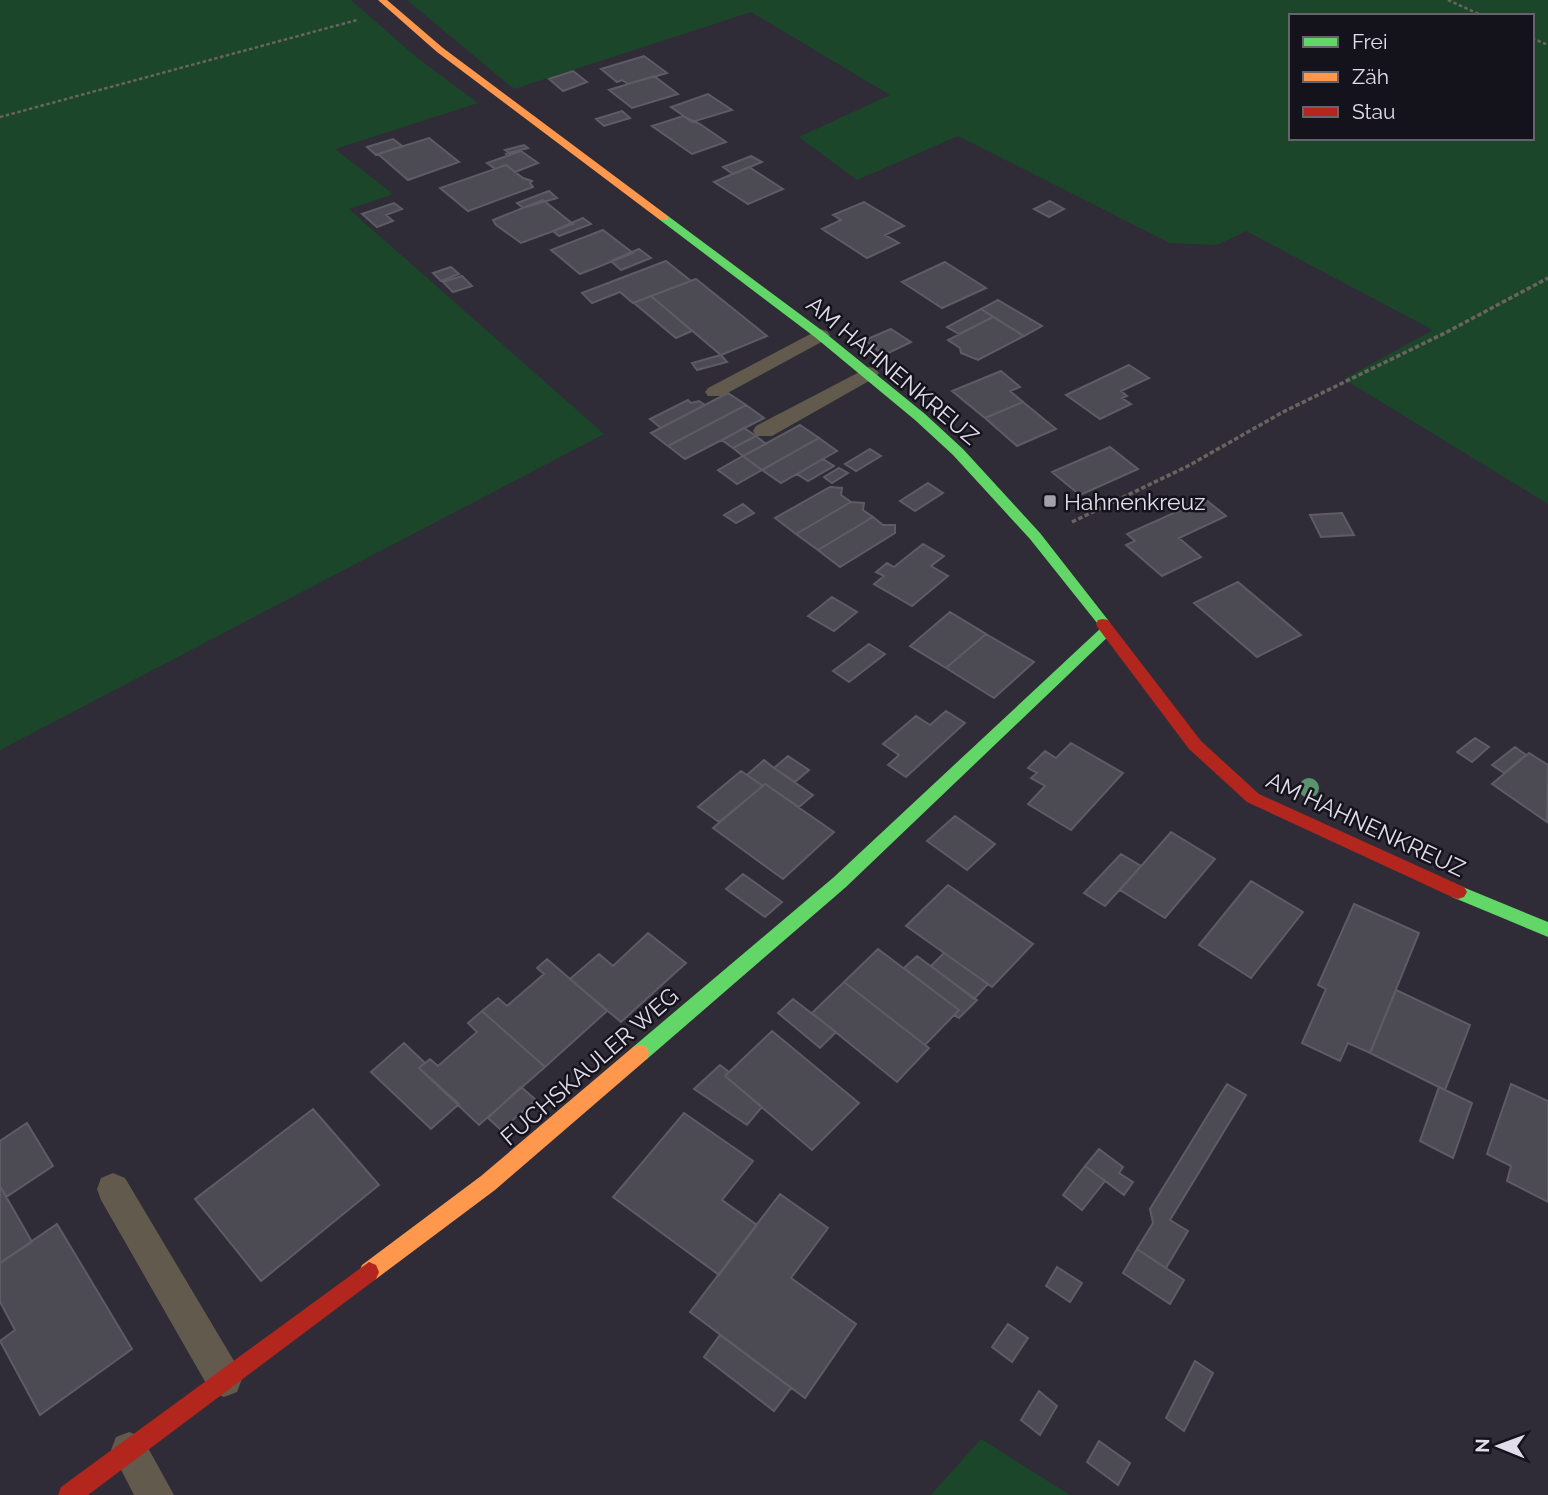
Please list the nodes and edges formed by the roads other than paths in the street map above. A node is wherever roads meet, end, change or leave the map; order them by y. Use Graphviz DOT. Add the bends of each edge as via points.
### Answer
graph roads {
  1 [pos="387,5"];
  2 [pos="820,335"];
  3 [pos="869,373"];
  4 [pos="715,393"];
  5 [pos="764,431"];
  6 [pos="1107,632"];
  7 [pos="1548,930"];
  8 [pos="113,1189"];
  9 [pos="224,1379"];
  10 [pos="129,1450"];
  11 [pos="69,1495"];
  12 [pos="155,1495"];
  1 -- 2 [label="street, AM HAHNENKREUZ" via="450,58"];
  2 -- 3 [label="street, AM HAHNENKREUZ"];
  2 -- 4 [label="lane"];
  3 -- 5 [label="lane"];
  3 -- 6 [label="street, AM HAHNENKREUZ" via="958,452 1035,536"];
  6 -- 7 [label="street, AM HAHNENKREUZ" via="1195,745 1252,797"];
  6 -- 9 [label="street, FUCHSKAULER WEG" via="840,882 488,1183"];
  8 -- 9 [label="lane"];
  9 -- 10 [label="street, FUCHSKAULER WEG"];
  10 -- 11 [label="street, FUCHSKAULER WEG"];
  10 -- 12 [label="lane"];
}
